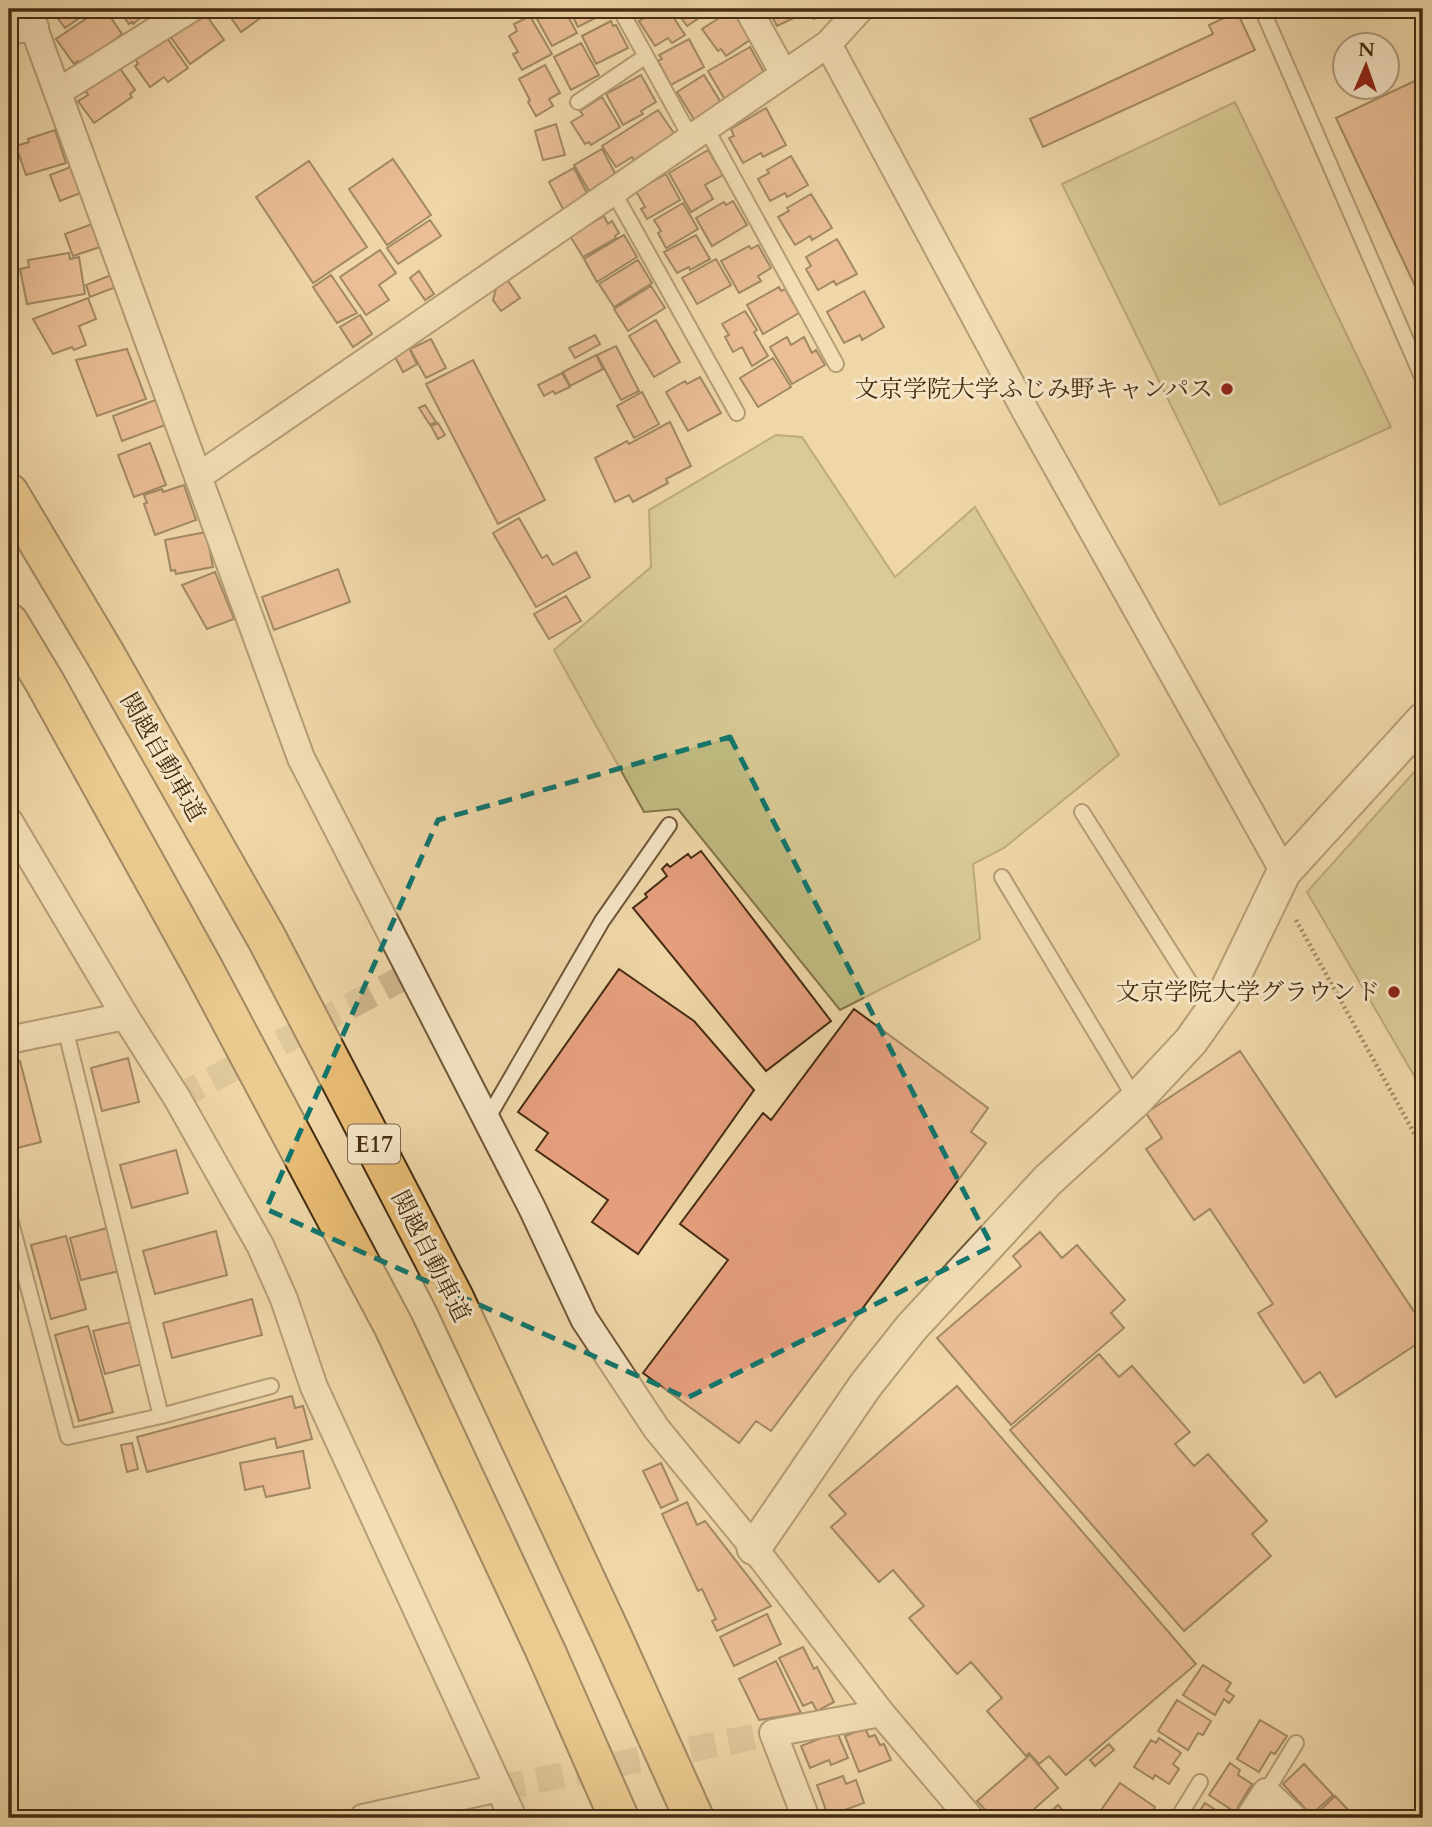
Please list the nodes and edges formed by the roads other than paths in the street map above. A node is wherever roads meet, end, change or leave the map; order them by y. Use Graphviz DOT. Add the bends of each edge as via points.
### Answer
graph roads {
  1 [pos="190,9"];
  2 [pos="620,9"];
  3 [pos="748,9"];
  4 [pos="860,9"];
  5 [pos="1262,9"];
  6 [pos="31,18"];
  7 [pos="9,31"];
  8 [pos="828,44"];
  9 [pos="646,56"];
  10 [pos="784,74"];
  11 [pos="58,92"];
  12 [pos="578,102"];
  13 [pos="699,133"];
  14 [pos="613,191"];
  15 [pos="836,363"];
  16 [pos="1423,379"];
  17 [pos="737,413"];
  18 [pos="199,476"];
  19 [pos="9,493"];
  20 [pos="9,623"];
  21 [pos="1423,720"];
  22 [pos="1082,812"];
  23 [pos="9,821"];
  24 [pos="669,825"];
  25 [pos="1002,877"];
  26 [pos="1280,879"];
  27 [pos="1210,1015"];
  28 [pos="125,1016"];
  29 [pos="65,1028"];
  30 [pos="9,1040"];
  31 [pos="1136,1100"];
  32 [pos="486,1121"];
  33 [pos="9,1215"];
  34 [pos="271,1386"];
  35 [pos="161,1416"];
  36 [pos="754,1548"];
  37 [pos="881,1713"];
  38 [pos="1296,1743"];
  39 [pos="1200,1783"];
  40 [pos="499,1788"];
  41 [pos="1266,1792"];
  42 [pos="961,1814"];
  43 [pos="362,1818"];
  44 [pos="513,1818"];
  45 [pos="619,1818"];
  46 [pos="694,1818"];
  47 [pos="806,1818"];
  48 [pos="1178,1818"];
  49 [pos="1249,1818"];
  50 [pos="1294,1818"];
  1 -- 11 [label="street"];
  2 -- 9 [label="lane"];
  3 -- 10 [label="street"];
  4 -- 8 [label="street"];
  5 -- 16 [label="lane"];
  6 -- 7 [label="street"];
  6 -- 11 [label="street"];
  8 -- 10 [label="street"];
  8 -- 26 [label="street"];
  9 -- 12 [label="lane"];
  9 -- 13 [label="lane"];
  10 -- 13 [label="street"];
  11 -- 18 [label="street"];
  13 -- 14 [label="street"];
  13 -- 15 [label="lane"];
  14 -- 17 [label="lane"];
  14 -- 18 [label="street"];
  18 -- 32 [label="street" via="301,758"];
  19 -- 46 [label="highway, 関越自動車道 / E17" via="266,937 447,1286"];
  20 -- 45 [label="highway, E17" via="203,968 394,1327"];
  21 -- 26 [label="street"];
  22 -- 27 [label="lane"];
  23 -- 28 [label="street"];
  24 -- 32 [label="lane" via="602,921"];
  25 -- 31 [label="lane"];
  26 -- 27 [label="street" via="1227,990"];
  27 -- 31 [label="street"];
  28 -- 29 [label="street"];
  28 -- 40 [label="street" via="260,1245 314,1387"];
  29 -- 30 [label="street"];
  29 -- 35 [label="lane"];
  31 -- 36 [label="street" via="1048,1180 911,1328 865,1386"];
  32 -- 36 [label="street" via="584,1319 656,1428"];
  33 -- 35 [label="lane" via="68,1437"];
  34 -- 35 [label="lane"];
  36 -- 37 [label="street"];
  37 -- 42 [label="street"];
  37 -- 47 [label="street" via="772,1733"];
  38 -- 41 [label="lane"];
  39 -- 48 [label="lane"];
  40 -- 43 [label="street"];
  40 -- 44 [label="street"];
  41 -- 49 [label="street"];
  41 -- 50 [label="street"];
}
